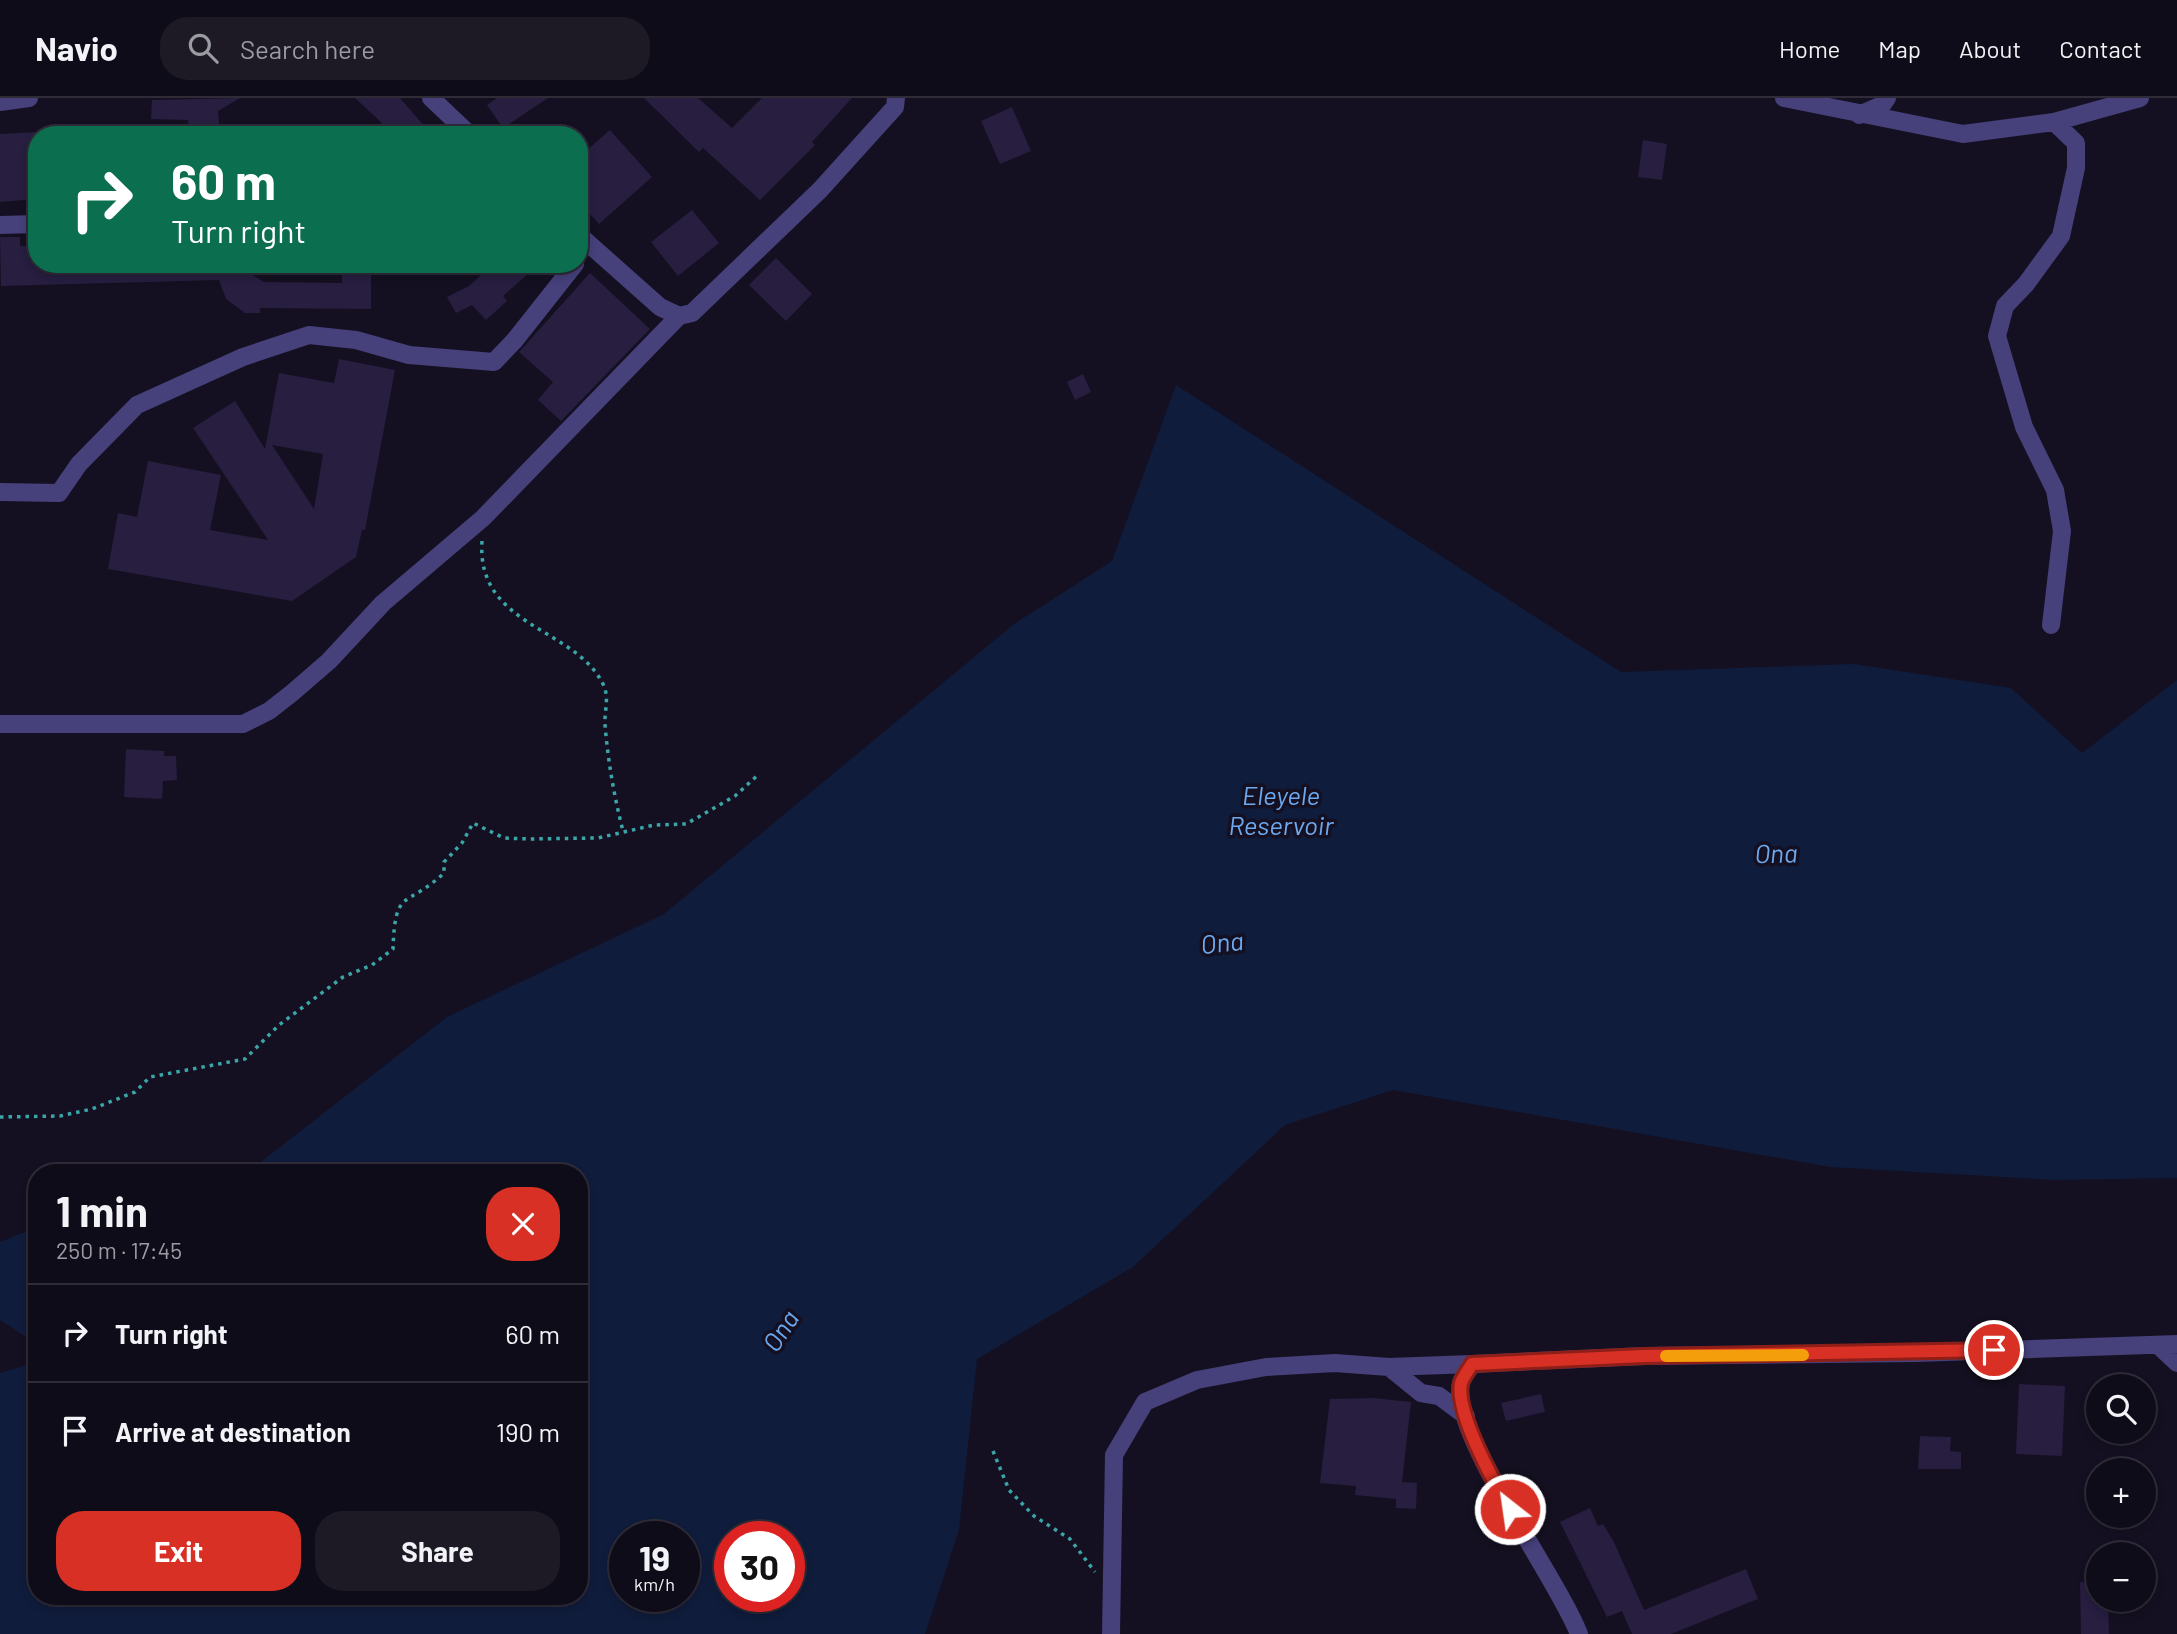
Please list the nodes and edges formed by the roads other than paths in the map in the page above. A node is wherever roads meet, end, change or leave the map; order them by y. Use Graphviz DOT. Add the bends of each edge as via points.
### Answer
graph roads {
  1 [pos="29,98"];
  2 [pos="431,98"];
  3 [pos="896,98"];
  4 [pos="1784,98"];
  5 [pos="1886,98"];
  6 [pos="2140,98"];
  7 [pos="0,102"];
  8 [pos="1859,115"];
  9 [pos="2054,122"];
  10 [pos="461,126"];
  11 [pos="28,224"];
  12 [pos="0,225"];
  13 [pos="588,250"];
  14 [pos="568,273"];
  15 [pos="679,316"];
  16 [pos="0,492"];
  17 [pos="2050,625"];
  18 [pos="0,724"];
  19 [pos="2168,1345"];
  20 [pos="2177,1363"];
  21 [pos="1472,1364"];
  22 [pos="1389,1367"];
  23 [pos="1466,1416"];
  24 [pos="1574,1632"];
  25 [pos="1111,1634"];
  1 -- 7 [label="street"];
  2 -- 10 [label="street"];
  3 -- 15 [label="street" via="895,107 820,190 692,313"];
  4 -- 8 [label="street"];
  5 -- 8 [label="street"];
  6 -- 9 [label="street"];
  8 -- 9 [label="street" via="1963,134"];
  9 -- 17 [label="street" via="2076,143 2077,168 2061,236 2005,306 1997,336 2024,428 2054,490 2062,531"];
  11 -- 12 [label="street"];
  13 -- 15 [label="street" via="660,307"];
  14 -- 16 [label="street" via="494,362 409,355 356,340 309,335 243,357 137,405 79,464 59,493"];
  15 -- 18 [label="street" via="483,518 383,603 329,661 269,711 243,724"];
  19 -- 20 [label="street"];
  19 -- 21 [label="street"];
  21 -- 22 [label="street"];
  21 -- 23 [label="street" via="1461,1384"];
  22 -- 23 [label="street" via="1421,1394 1439,1396"];
  22 -- 25 [label="street" via="1335,1363 1266,1367 1196,1380 1145,1402 1114,1455"];
  23 -- 24 [label="street" via="1497,1488 1548,1571"];
}
